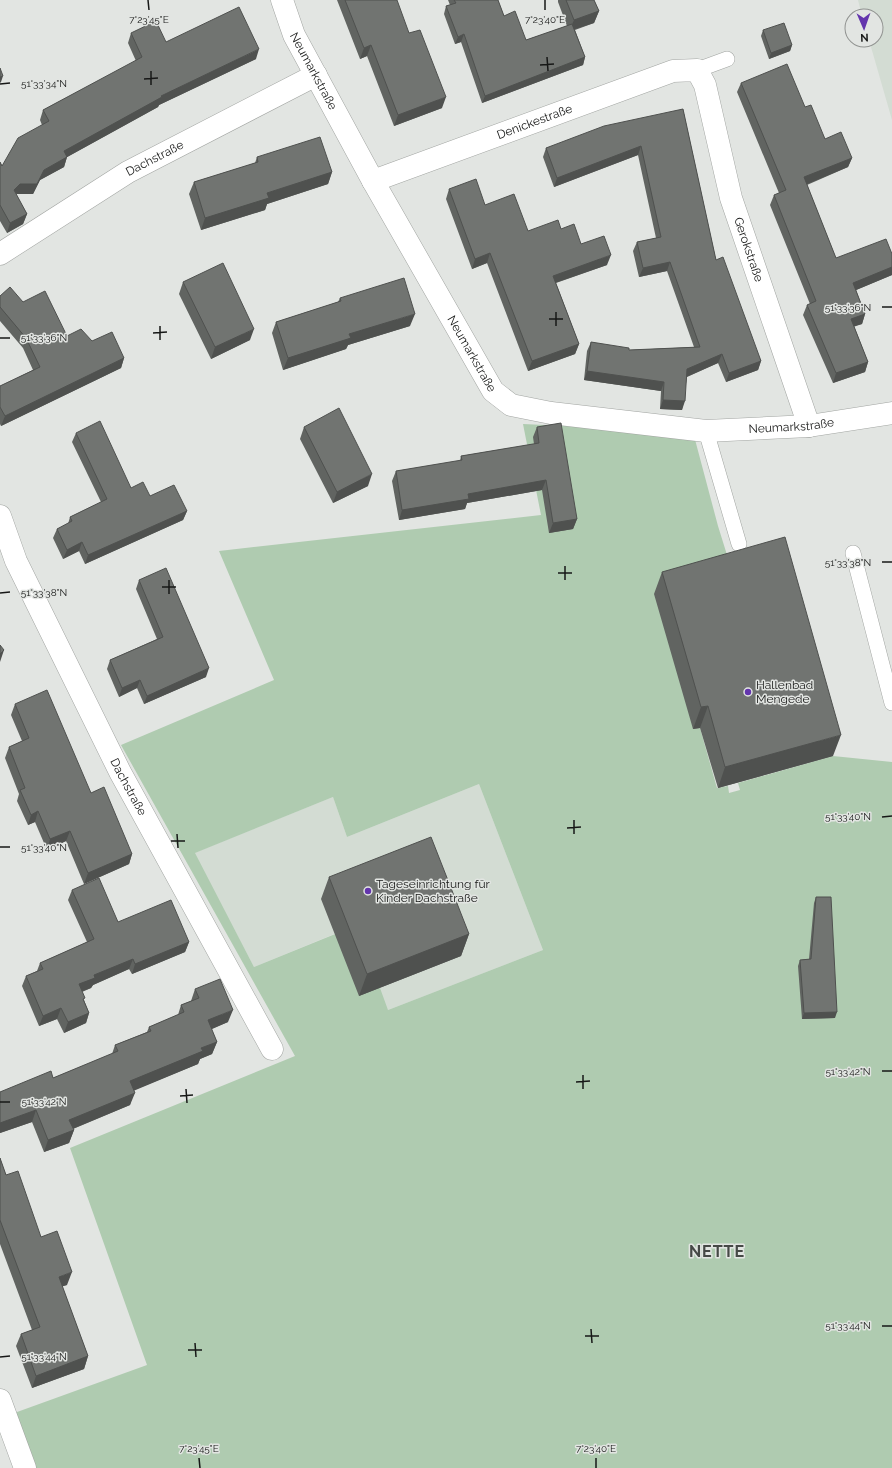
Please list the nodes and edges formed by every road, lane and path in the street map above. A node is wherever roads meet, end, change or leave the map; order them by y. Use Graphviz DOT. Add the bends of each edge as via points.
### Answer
graph roads {
  1 [pos="282,0"];
  2 [pos="727,59"];
  3 [pos="697,70"];
  4 [pos="316,75"];
  5 [pos="373,181"];
  6 [pos="0,254"];
  7 [pos="892,413"];
  8 [pos="809,426"];
  9 [pos="706,431"];
  10 [pos="0,516"];
  11 [pos="739,544"];
  12 [pos="853,553"];
  13 [pos="892,703"];
  14 [pos="272,1049"];
  15 [pos="0,1400"];
  16 [pos="26,1468"];
  1 -- 4 [label="street, Neumarkstraße" via="294,35"];
  2 -- 3 [label="lane"];
  3 -- 5 [label="street, Denickestraße" via="673,71"];
  3 -- 8 [label="street, Gerokstraße" via="705,85 732,198"];
  4 -- 5 [label="street, Neumarkstraße"];
  4 -- 6 [label="street, Dachstraße" via="128,172"];
  5 -- 9 [label="street, Neumarkstraße" via="493,391 511,405 551,413"];
  7 -- 8 [label="street, Neumarkstraße"];
  8 -- 9 [label="street, Neumarkstraße"];
  9 -- 11 [label="lane"];
  10 -- 14 [label="street, Dachstraße" via="16,561 120,772"];
  12 -- 13 [label="lane"];
  15 -- 16 [label="street"];
}
